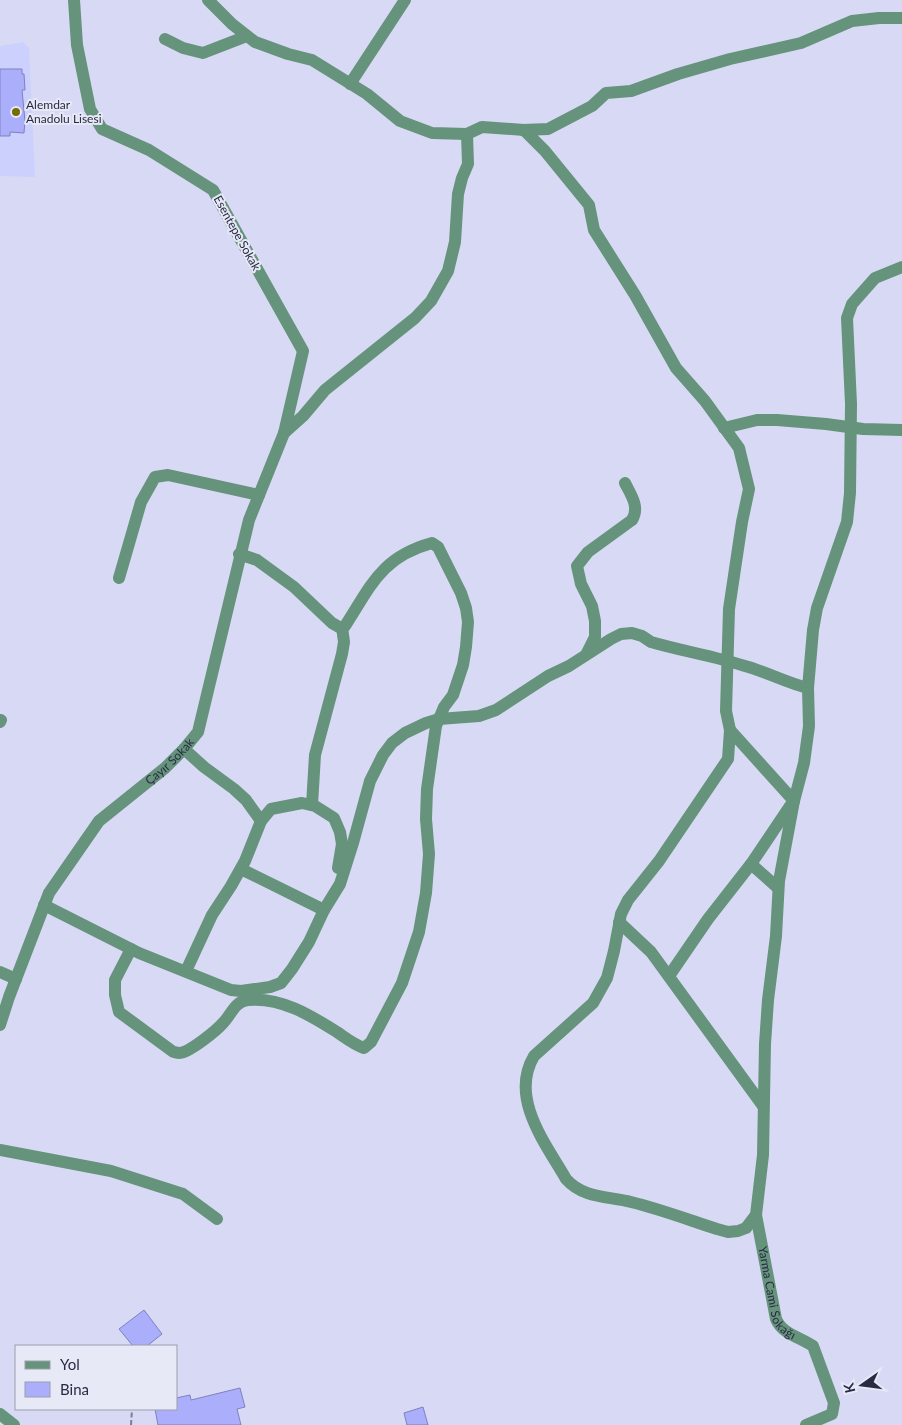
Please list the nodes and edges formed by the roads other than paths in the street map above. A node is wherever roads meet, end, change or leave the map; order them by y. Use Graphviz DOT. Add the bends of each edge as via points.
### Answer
graph roads {
  1 [pos="74,0"];
  2 [pos="208,0"];
  3 [pos="405,0"];
  4 [pos="902,18"];
  5 [pos="247,36"];
  6 [pos="165,39"];
  7 [pos="350,84"];
  8 [pos="523,130"];
  9 [pos="467,134"];
  10 [pos="902,267"];
  11 [pos="724,428"];
  12 [pos="850,428"];
  13 [pos="902,430"];
  14 [pos="284,433"];
  15 [pos="625,483"];
  16 [pos="259,495"];
  17 [pos="240,554"];
  18 [pos="119,578"];
  19 [pos="342,627"];
  20 [pos="586,656"];
  21 [pos="728,661"];
  22 [pos="808,688"];
  23 [pos="439,719"];
  24 [pos="730,730"];
  25 [pos="184,748"];
  26 [pos="794,801"];
  27 [pos="312,805"];
  28 [pos="261,821"];
  29 [pos="751,864"];
  30 [pos="241,869"];
  31 [pos="778,888"];
  32 [pos="331,898"];
  33 [pos="44,905"];
  34 [pos="324,910"];
  35 [pos="619,922"];
  36 [pos="131,949"];
  37 [pos="186,971"];
  38 [pos="0,972"];
  39 [pos="669,976"];
  40 [pos="16,980"];
  41 [pos="0,1026"];
  42 [pos="763,1106"];
  43 [pos="0,1150"];
  44 [pos="756,1216"];
  45 [pos="217,1218"];
  46 [pos="0,1414"];
  47 [pos="14,1425"];
  48 [pos="806,1425"];
  1 -- 14 [label="street, Esentepe Sokak" via="76,45 90,109 102,129 149,150 213,190 303,351"];
  2 -- 5 [label="street"];
  3 -- 7 [label="street"];
  4 -- 8 [label="street" via="852,21 801,43 695,69 631,91 606,93 592,106 555,126"];
  5 -- 6 [label="street" via="203,53"];
  5 -- 7 [label="street" via="255,42 312,60"];
  7 -- 9 [label="street" via="400,121 432,133"];
  8 -- 9 [label="street" via="482,127"];
  8 -- 11 [label="street" via="545,151 589,205 594,230 676,368"];
  9 -- 14 [label="street" via="468,164 458,194 455,242 448,271 430,301 415,318 324,390"];
  10 -- 12 [label="street" via="875,278 852,304 847,318"];
  11 -- 12 [label="street" via="757,420"];
  11 -- 21 [label="street" via="739,448 749,489 729,610"];
  12 -- 13 [label="street"];
  12 -- 22 [label="street" via="847,522 818,608"];
  14 -- 16 [label="street, Çayır Sokak"];
  15 -- 20 [label="street" via="636,514 588,552 577,566 581,584 592,606 594,621 595,637"];
  16 -- 17 [label="street, Çayır Sokak"];
  16 -- 18 [label="street" via="168,474 155,477 141,502"];
  17 -- 19 [label="street" via="258,560 294,587 332,623"];
  17 -- 25 [label="street, Çayır Sokak" via="198,732"];
  19 -- 23 [label="street" via="346,626 372,581 386,566 419,547 432,543 438,547 461,592 468,622 463,665 453,696"];
  19 -- 27 [label="street" via="342,654 315,755"];
  20 -- 21 [label="street" via="621,634 632,633 651,642"];
  20 -- 23 [label="street" via="496,710 478,716"];
  21 -- 22 [label="street"];
  21 -- 24 [label="street" via="726,711"];
  22 -- 26 [label="street" via="809,726"];
  23 -- 32 [label="street" via="405,733 392,742 383,755 370,781 340,884"];
  23 -- 36 [label="street" via="427,789 429,854 419,932 402,983 371,1042 364,1048 299,1010 269,1001 246,1000 231,1010 219,1028 179,1054 120,1012 115,980"];
  24 -- 26 [label="street"];
  24 -- 35 [label="street" via="728,759 628,900"];
  25 -- 28 [label="street" via="246,800"];
  25 -- 33 [label="street, Çayır Sokak" via="165,768 99,821"];
  26 -- 29 [label="street"];
  26 -- 31 [label="street"];
  27 -- 28 [label="street" via="302,803 271,809"];
  27 -- 32 [label="street" via="334,818 340,832 340,861"];
  28 -- 30 [label="street"];
  29 -- 31 [label="street"];
  29 -- 39 [label="street" via="712,913"];
  30 -- 34 [label="street"];
  30 -- 37 [label="street" via="212,915"];
  31 -- 42 [label="street"];
  32 -- 34 [label="street"];
  33 -- 36 [label="street"];
  33 -- 40 [label="street, Çayır Sokak"];
  34 -- 37 [label="street" via="309,942 281,983 270,988 231,990"];
  35 -- 39 [label="street" via="651,952"];
  35 -- 44 [label="street" via="607,978 599,994 534,1056 529,1065 525,1078 526,1092 535,1124 566,1179 583,1192 631,1202 728,1232 746,1228"];
  36 -- 37 [label="street"];
  38 -- 40 [label="street"];
  39 -- 42 [label="street"];
  40 -- 41 [label="street, Çayır Sokak"];
  42 -- 44 [label="street" via="763,1155"];
  43 -- 45 [label="street" via="111,1171 183,1194"];
  44 -- 48 [label="street, Yarma Cami Sokağı" via="776,1319 783,1330 813,1346 834,1403 832,1414"];
  46 -- 47 [label="street"];
}
